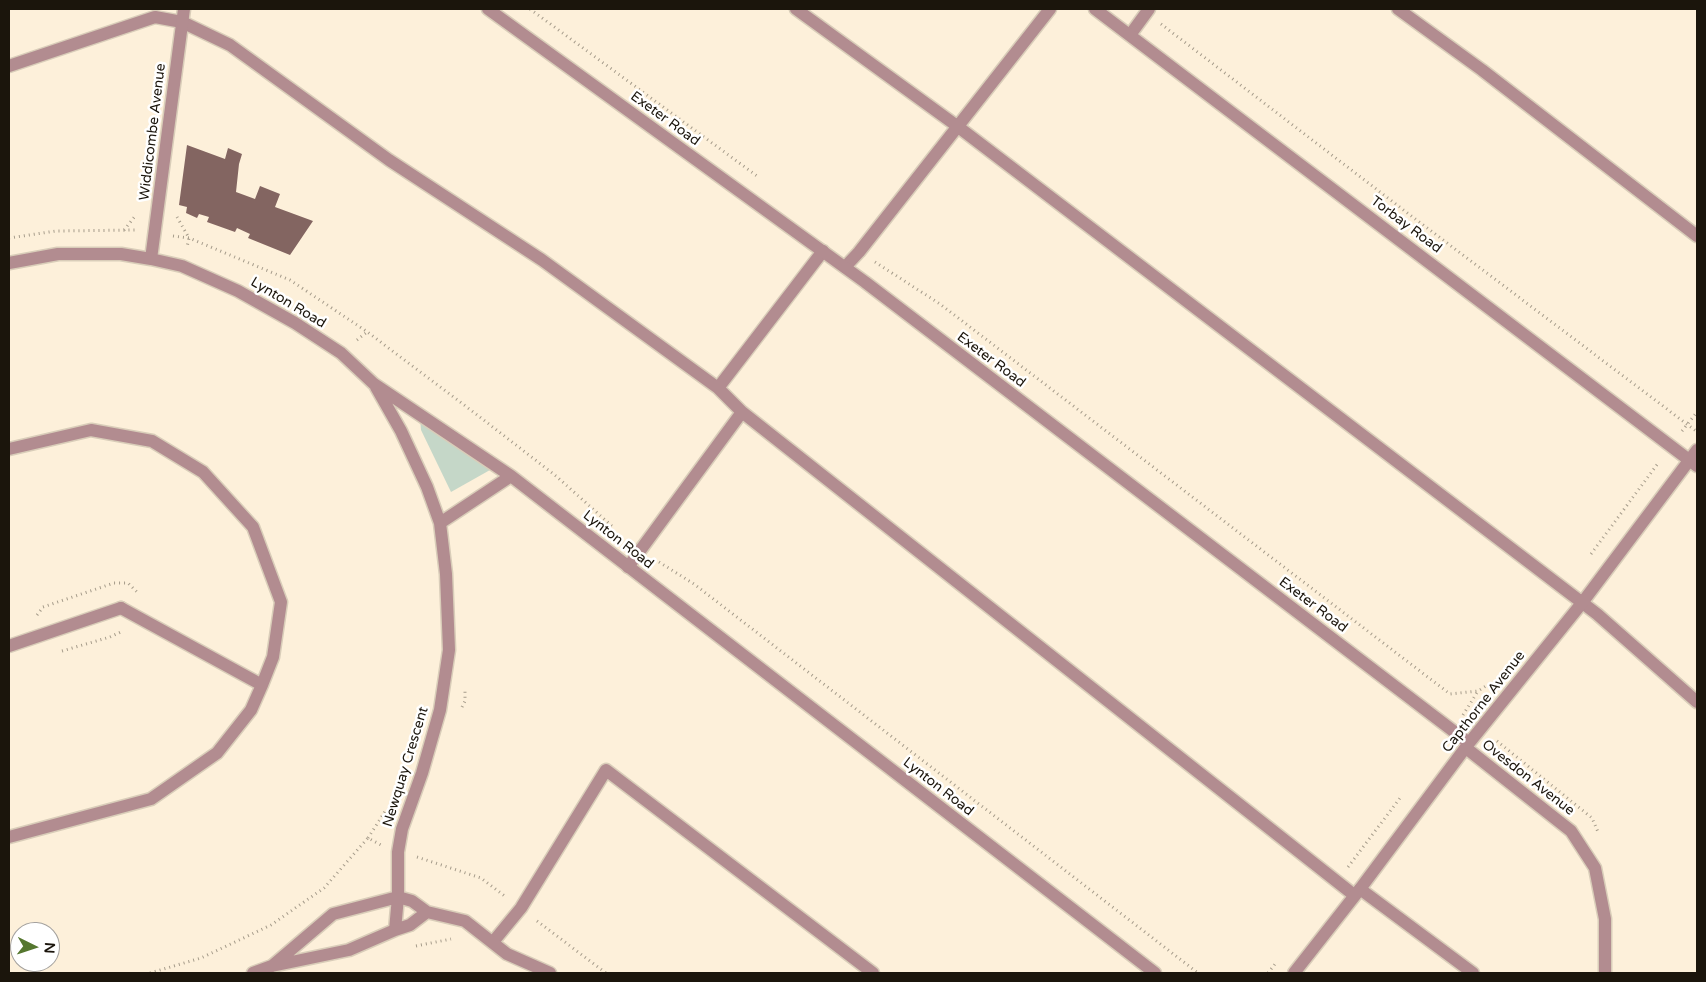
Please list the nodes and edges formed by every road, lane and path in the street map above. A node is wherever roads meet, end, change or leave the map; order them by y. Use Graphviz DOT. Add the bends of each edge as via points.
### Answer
graph roads {
  1 [pos="184,9"];
  2 [pos="488,9"];
  3 [pos="530,9"];
  4 [pos="796,9"];
  5 [pos="1050,9"];
  6 [pos="1095,9"];
  7 [pos="1398,9"];
  8 [pos="1148,11"];
  9 [pos="182,22"];
  10 [pos="1130,35"];
  11 [pos="9,66"];
  12 [pos="957,126"];
  13 [pos="763,180"];
  14 [pos="1697,236"];
  15 [pos="823,251"];
  16 [pos="859,252"];
  17 [pos="151,258"];
  18 [pos="9,263"];
  19 [pos="845,267"];
  20 [pos="341,353"];
  21 [pos="374,384"];
  22 [pos="718,388"];
  23 [pos="742,412"];
  24 [pos="1697,412"];
  25 [pos="1688,424"];
  26 [pos="1697,432"];
  27 [pos="1672,445"];
  28 [pos="9,449"];
  29 [pos="1695,458"];
  30 [pos="511,476"];
  31 [pos="539,498"];
  32 [pos="440,523"];
  33 [pos="1587,559"];
  34 [pos="628,567"];
  35 [pos="1582,603"];
  36 [pos="9,646"];
  37 [pos="1494,681"];
  38 [pos="466,683"];
  39 [pos="262,685"];
  40 [pos="1478,691"];
  41 [pos="1697,702"];
  42 [pos="461,710"];
  43 [pos="1452,731"];
  44 [pos="1468,746"];
  45 [pos="1400,798"];
  46 [pos="387,808"];
  47 [pos="9,837"];
  48 [pos="368,838"];
  49 [pos="418,848"];
  50 [pos="416,857"];
  51 [pos="1336,882"];
  52 [pos="1357,892"];
  53 [pos="398,897"];
  54 [pos="427,912"];
  55 [pos="396,930"];
  56 [pos="454,939"];
  57 [pos="493,942"];
  58 [pos="416,946"];
  59 [pos="1280,958"];
  60 [pos="272,966"];
  61 [pos="253,973"];
  62 [pos="550,973"];
  63 [pos="873,973"];
  64 [pos="1155,973"];
  65 [pos="1268,973"];
  66 [pos="1294,973"];
  67 [pos="1473,973"];
  68 [pos="1605,973"];
  1 -- 9 [label="street, Widdicombe Avenue"];
  2 -- 15 [label="street, Exeter Road"];
  3 -- 13 [label="path"];
  4 -- 12 [label="street"];
  5 -- 12 [label="street"];
  6 -- 10 [label="street, Torbay Road"];
  7 -- 14 [label="street"];
  8 -- 10 [label="street"];
  8 -- 25 [label="path" via="1406,212"];
  9 -- 11 [label="street" via="155,17"];
  9 -- 17 [label="street, Widdicombe Avenue"];
  9 -- 22 [label="street" via="230,44 389,160 542,260"];
  10 -- 27 [label="street, Torbay Road"];
  12 -- 16 [label="street"];
  12 -- 35 [label="street"];
  15 -- 19 [label="street, Exeter Road"];
  15 -- 22 [label="street"];
  16 -- 19 [label="street"];
  16 -- 40 [label="path" via="940,304 1450,694"];
  17 -- 18 [label="street, Lynton Road" via="121,254 58,254"];
  17 -- 20 [label="street, Lynton Road" via="182,266 238,291"];
  19 -- 43 [label="street, Exeter Road"];
  20 -- 21 [label="street, Lynton Road"];
  20 -- 31 [label="path" via="366,331 556,476"];
  21 -- 30 [label="street, Lynton Road"];
  21 -- 32 [label="street, Newquay Crescent" via="420,471"];
  22 -- 23 [label="street"];
  23 -- 34 [label="street"];
  23 -- 51 [label="street"];
  24 -- 25 [label="path"];
  25 -- 26 [label="path"];
  25 -- 27 [label="path"];
  27 -- 29 [label="street, Torbay Road"];
  27 -- 33 [label="path"];
  28 -- 39 [label="street" via="91,430 152,441 203,472 253,527 281,602 273,656"];
  29 -- 35 [label="street, Capthorne Avenue"];
  30 -- 31 [label="street, Lynton Road"];
  30 -- 32 [label="street"];
  31 -- 34 [label="street, Lynton Road"];
  32 -- 53 [label="street, Newquay Crescent" via="449,650 440,710 402,829 398,852"];
  34 -- 64 [label="street, Lynton Road"];
  35 -- 41 [label="street"];
  35 -- 44 [label="street, Capthorne Avenue"];
  36 -- 39 [label="street" via="121,608"];
  37 -- 40 [label="path"];
  38 -- 42 [label="path"];
  39 -- 47 [label="street" via="251,710 216,752 152,798"];
  40 -- 43 [label="path"];
  43 -- 44 [label="street, Exeter Road"];
  44 -- 52 [label="street, Capthorne Avenue"];
  44 -- 68 [label="street, Ovesdon Avenue" via="1571,830 1595,868 1606,919"];
  45 -- 51 [label="path"];
  46 -- 48 [label="path"];
  49 -- 50 [label="path"];
  51 -- 52 [label="street"];
  52 -- 66 [label="street, Capthorne Avenue"];
  52 -- 67 [label="street"];
  53 -- 54 [label="street" via="412,901"];
  53 -- 55 [label="street, Newquay Crescent"];
  53 -- 60 [label="street" via="333,914"];
  54 -- 55 [label="street" via="410,925"];
  54 -- 57 [label="street" via="464,922"];
  55 -- 60 [label="street" via="349,950"];
  56 -- 58 [label="path"];
  57 -- 62 [label="street" via="507,954"];
  57 -- 63 [label="street" via="521,908 606,770"];
  59 -- 65 [label="path"];
  60 -- 61 [label="street"];
}
